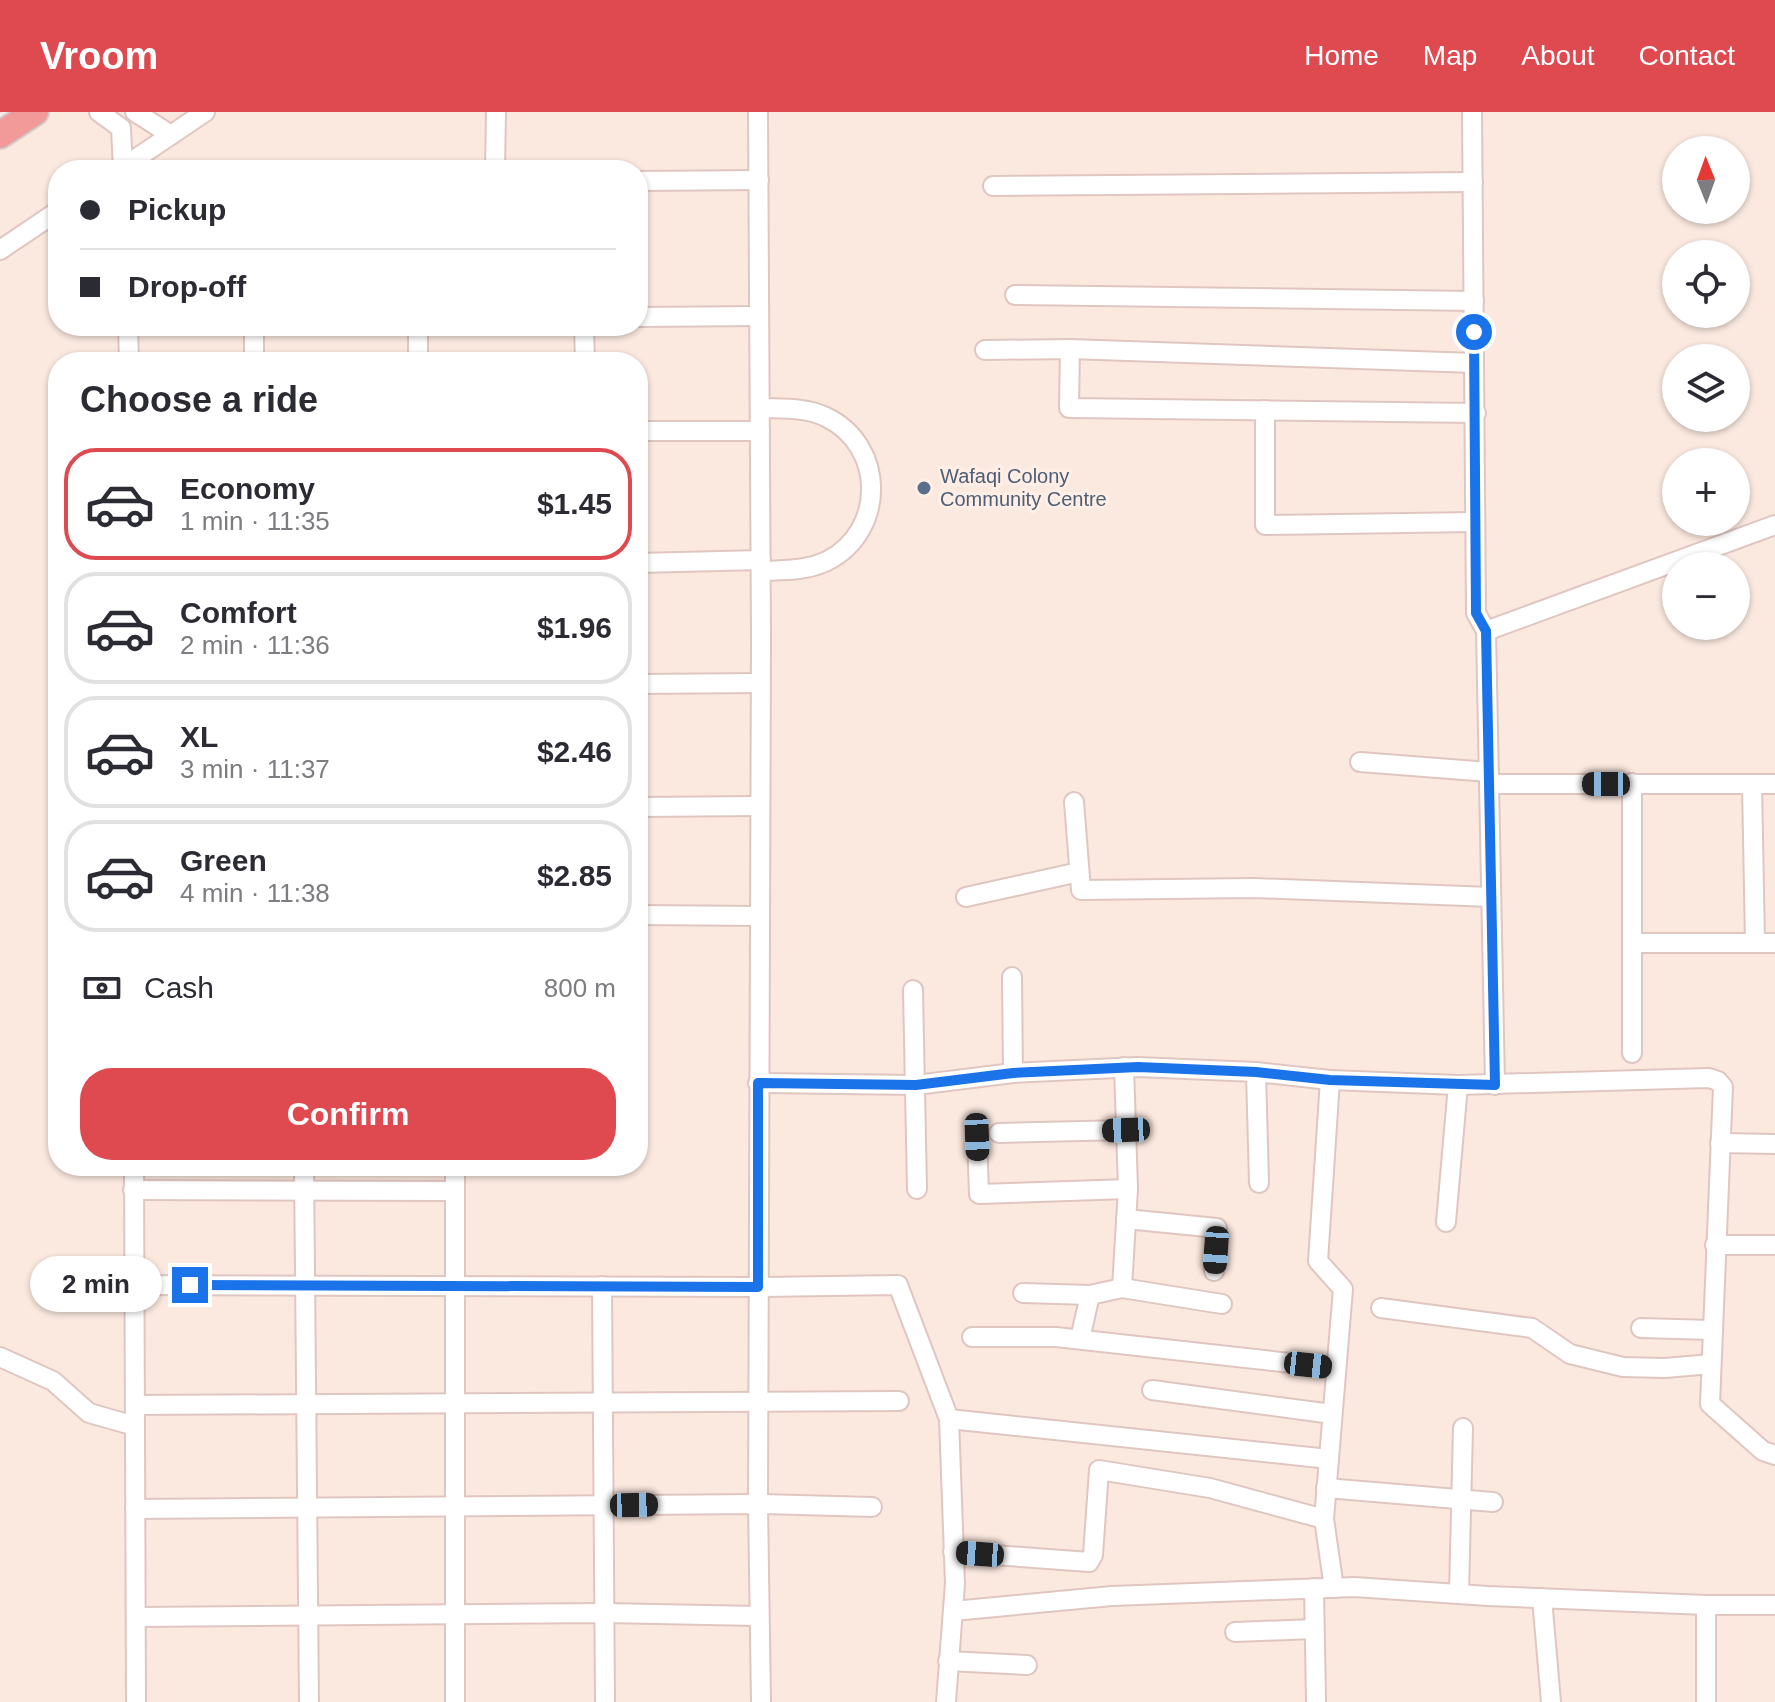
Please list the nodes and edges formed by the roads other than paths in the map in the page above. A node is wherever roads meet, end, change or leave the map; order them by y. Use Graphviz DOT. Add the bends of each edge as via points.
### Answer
graph roads {
  1 [pos="35,112"];
  2 [pos="99,112"];
  3 [pos="135,112"];
  4 [pos="205,112"];
  5 [pos="496,112"];
  6 [pos="758,112"];
  7 [pos="1472,112"];
  8 [pos="122,120"];
  9 [pos="0,135"];
  10 [pos="171,135"];
  11 [pos="123,160"];
  12 [pos="136,160"];
  13 [pos="495,160"];
  14 [pos="759,180"];
  15 [pos="648,181"];
  16 [pos="1473,182"];
  17 [pos="993,186"];
  18 [pos="48,219"];
  19 [pos="0,250"];
  20 [pos="1015,295"];
  21 [pos="1474,301"];
  22 [pos="759,316"];
  23 [pos="648,317"];
  24 [pos="1070,349"];
  25 [pos="985,350"];
  26 [pos="1474,363"];
  27 [pos="760,408"];
  28 [pos="1265,410"];
  29 [pos="1476,413"];
  30 [pos="648,431"];
  31 [pos="760,431"];
  32 [pos="1474,522"];
  33 [pos="1775,525"];
  34 [pos="648,563"];
  35 [pos="761,565"];
  36 [pos="1486,631"];
  37 [pos="760,683"];
  38 [pos="648,684"];
  39 [pos="1360,762"];
  40 [pos="1489,778"];
  41 [pos="1632,783"];
  42 [pos="1752,784"];
  43 [pos="1775,784"];
  44 [pos="1074,802"];
  45 [pos="760,806"];
  46 [pos="648,807"];
  47 [pos="1079,872"];
  48 [pos="966,897"];
  49 [pos="1491,897"];
  50 [pos="648,915"];
  51 [pos="760,916"];
  52 [pos="1632,943"];
  53 [pos="1755,943"];
  54 [pos="1775,943"];
  55 [pos="1012,977"];
  56 [pos="913,990"];
  57 [pos="1632,1053"];
  58 [pos="1124,1067"];
  59 [pos="1256,1072"];
  60 [pos="1013,1073"];
  61 [pos="1330,1080"];
  62 [pos="758,1083"];
  63 [pos="916,1085"];
  64 [pos="1458,1085"];
  65 [pos="1495,1085"];
  66 [pos="1126,1130"];
  67 [pos="999,1133"];
  68 [pos="977,1137"];
  69 [pos="1720,1143"];
  70 [pos="1775,1144"];
  71 [pos="134,1176"];
  72 [pos="304,1176"];
  73 [pos="455,1176"];
  74 [pos="1259,1183"];
  75 [pos="917,1189"];
  76 [pos="1128,1189"];
  77 [pos="133,1190"];
  78 [pos="455,1191"];
  79 [pos="304,1192"];
  80 [pos="1126,1219"];
  81 [pos="1446,1222"];
  82 [pos="1715,1245"];
  83 [pos="1775,1245"];
  84 [pos="1214,1271"];
  85 [pos="133,1285"];
  86 [pos="304,1285"];
  87 [pos="602,1286"];
  88 [pos="455,1287"];
  89 [pos="758,1287"];
  90 [pos="1122,1288"];
  91 [pos="1023,1293"];
  92 [pos="1090,1295"];
  93 [pos="1222,1304"];
  94 [pos="1381,1308"];
  95 [pos="1641,1328"];
  96 [pos="1712,1330"];
  97 [pos="972,1337"];
  98 [pos="1080,1339"];
  99 [pos="0,1357"];
  100 [pos="1711,1364"];
  101 [pos="1336,1368"];
  102 [pos="1152,1390"];
  103 [pos="603,1401"];
  104 [pos="899,1401"];
  105 [pos="760,1402"];
  106 [pos="454,1403"];
  107 [pos="306,1404"];
  108 [pos="135,1405"];
  109 [pos="1332,1414"];
  110 [pos="949,1419"];
  111 [pos="135,1426"];
  112 [pos="1463,1428"];
  113 [pos="1775,1455"];
  114 [pos="1329,1459"];
  115 [pos="1326,1488"];
  116 [pos="1461,1501"];
  117 [pos="1493,1502"];
  118 [pos="758,1504"];
  119 [pos="603,1505"];
  120 [pos="872,1507"];
  121 [pos="454,1508"];
  122 [pos="135,1509"];
  123 [pos="306,1509"];
  124 [pos="1324,1519"];
  125 [pos="953,1552"];
  126 [pos="1314,1588"];
  127 [pos="1334,1588"];
  128 [pos="1459,1594"];
  129 [pos="1542,1598"];
  130 [pos="1706,1605"];
  131 [pos="1775,1605"];
  132 [pos="953,1611"];
  133 [pos="604,1613"];
  134 [pos="308,1616"];
  135 [pos="454,1616"];
  136 [pos="758,1616"];
  137 [pos="136,1617"];
  138 [pos="1314,1629"];
  139 [pos="1235,1632"];
  140 [pos="948,1661"];
  141 [pos="1027,1665"];
  142 [pos="136,1702"];
  143 [pos="309,1702"];
  144 [pos="455,1702"];
  145 [pos="605,1702"];
  146 [pos="761,1702"];
  147 [pos="946,1702"];
  148 [pos="1316,1702"];
  149 [pos="1551,1702"];
  150 [pos="1706,1702"];
  1 -- 9 [label="highway"];
  2 -- 8 [label="street"];
  3 -- 10 [label="street"];
  4 -- 10 [label="street"];
  5 -- 13 [label="street"];
  6 -- 14 [label="street"];
  7 -- 16 [label="street"];
  8 -- 11 [label="street"];
  10 -- 12 [label="street"];
  14 -- 15 [label="street"];
  14 -- 22 [label="street"];
  16 -- 17 [label="street"];
  16 -- 21 [label="street"];
  18 -- 19 [label="street"];
  20 -- 21 [label="street"];
  21 -- 26 [label="street"];
  22 -- 23 [label="street"];
  22 -- 27 [label="street"];
  24 -- 25 [label="street"];
  24 -- 26 [label="street"];
  24 -- 28 [label="street" via="1069,408"];
  26 -- 29 [label="street"];
  27 -- 31 [label="street"];
  27 -- 35 [label="street" via="795,409 845,428 863,451 873,480 869,510 852,541 828,561 800,570"];
  28 -- 29 [label="street"];
  28 -- 32 [label="street" via="1265,525"];
  29 -- 32 [label="street"];
  30 -- 31 [label="street"];
  31 -- 35 [label="street"];
  32 -- 36 [label="street" via="1476,613"];
  33 -- 36 [label="street"];
  34 -- 35 [label="street"];
  35 -- 37 [label="street"];
  36 -- 40 [label="street"];
  37 -- 38 [label="street"];
  37 -- 45 [label="street"];
  39 -- 40 [label="street"];
  40 -- 41 [label="street"];
  40 -- 49 [label="street"];
  41 -- 42 [label="street"];
  41 -- 52 [label="street"];
  42 -- 43 [label="street"];
  42 -- 53 [label="street"];
  44 -- 47 [label="street"];
  45 -- 46 [label="street"];
  45 -- 51 [label="street"];
  47 -- 48 [label="street"];
  47 -- 49 [label="street" via="1081,890 1254,888"];
  49 -- 65 [label="street"];
  50 -- 51 [label="street"];
  51 -- 62 [label="street"];
  52 -- 53 [label="street"];
  52 -- 57 [label="street"];
  53 -- 54 [label="street"];
  55 -- 60 [label="street"];
  56 -- 63 [label="street"];
  58 -- 59 [label="street"];
  58 -- 60 [label="street"];
  58 -- 66 [label="street"];
  59 -- 61 [label="street"];
  59 -- 74 [label="street"];
  60 -- 63 [label="street"];
  61 -- 64 [label="street"];
  61 -- 101 [label="street" via="1318,1261 1343,1289"];
  62 -- 63 [label="street"];
  62 -- 89 [label="street"];
  63 -- 75 [label="street"];
  64 -- 65 [label="street"];
  64 -- 81 [label="street"];
  65 -- 69 [label="street" via="1709,1078 1723,1087"];
  66 -- 67 [label="street"];
  66 -- 76 [label="street"];
  68 -- 76 [label="street" via="979,1194"];
  69 -- 70 [label="street"];
  69 -- 82 [label="street"];
  71 -- 77 [label="street"];
  72 -- 79 [label="street"];
  73 -- 78 [label="street"];
  76 -- 80 [label="street"];
  77 -- 79 [label="street"];
  77 -- 85 [label="street"];
  78 -- 79 [label="street"];
  78 -- 88 [label="street"];
  79 -- 86 [label="street"];
  80 -- 84 [label="street" via="1217,1228"];
  80 -- 90 [label="street"];
  82 -- 83 [label="street"];
  82 -- 96 [label="street"];
  85 -- 86 [label="street"];
  85 -- 108 [label="street"];
  86 -- 88 [label="street"];
  86 -- 107 [label="street"];
  87 -- 88 [label="street"];
  87 -- 89 [label="street"];
  87 -- 103 [label="street"];
  88 -- 106 [label="street"];
  89 -- 105 [label="street"];
  89 -- 110 [label="street" via="898,1285"];
  90 -- 92 [label="street"];
  90 -- 93 [label="street"];
  91 -- 92 [label="street"];
  92 -- 98 [label="street"];
  94 -- 100 [label="street" via="1532,1328 1570,1354 1623,1367"];
  95 -- 96 [label="street"];
  96 -- 100 [label="street"];
  97 -- 98 [label="street"];
  98 -- 101 [label="street"];
  99 -- 111 [label="street" via="53,1381 89,1413"];
  100 -- 113 [label="street" via="1710,1404 1763,1451"];
  101 -- 109 [label="street"];
  102 -- 109 [label="street"];
  103 -- 105 [label="street"];
  103 -- 106 [label="street"];
  103 -- 119 [label="street"];
  104 -- 105 [label="street"];
  105 -- 118 [label="street"];
  106 -- 107 [label="street"];
  106 -- 121 [label="street"];
  107 -- 108 [label="street"];
  107 -- 123 [label="street"];
  108 -- 111 [label="street"];
  109 -- 114 [label="street"];
  110 -- 114 [label="street"];
  110 -- 125 [label="street"];
  111 -- 122 [label="street"];
  112 -- 116 [label="street"];
  114 -- 115 [label="street"];
  115 -- 116 [label="street"];
  115 -- 124 [label="street"];
  116 -- 117 [label="street"];
  116 -- 128 [label="street"];
  118 -- 119 [label="street"];
  118 -- 120 [label="street"];
  118 -- 136 [label="street"];
  119 -- 121 [label="street"];
  119 -- 133 [label="street"];
  121 -- 123 [label="street"];
  121 -- 135 [label="street"];
  122 -- 123 [label="street"];
  122 -- 137 [label="street"];
  123 -- 134 [label="street"];
  124 -- 125 [label="street" via="1210,1488 1099,1470 1089,1562"];
  124 -- 127 [label="street"];
  125 -- 132 [label="street"];
  126 -- 127 [label="street"];
  126 -- 132 [label="street" via="1112,1596"];
  126 -- 138 [label="street"];
  127 -- 128 [label="street"];
  128 -- 129 [label="street"];
  129 -- 130 [label="street"];
  129 -- 149 [label="street"];
  130 -- 131 [label="street"];
  130 -- 150 [label="street"];
  132 -- 140 [label="street"];
  133 -- 135 [label="street"];
  133 -- 136 [label="street"];
  133 -- 145 [label="street"];
  134 -- 135 [label="street"];
  134 -- 137 [label="street"];
  134 -- 143 [label="street"];
  135 -- 144 [label="street"];
  136 -- 146 [label="street"];
  137 -- 142 [label="street"];
  138 -- 139 [label="street"];
  138 -- 148 [label="street"];
  140 -- 141 [label="street"];
  140 -- 147 [label="street"];
}
